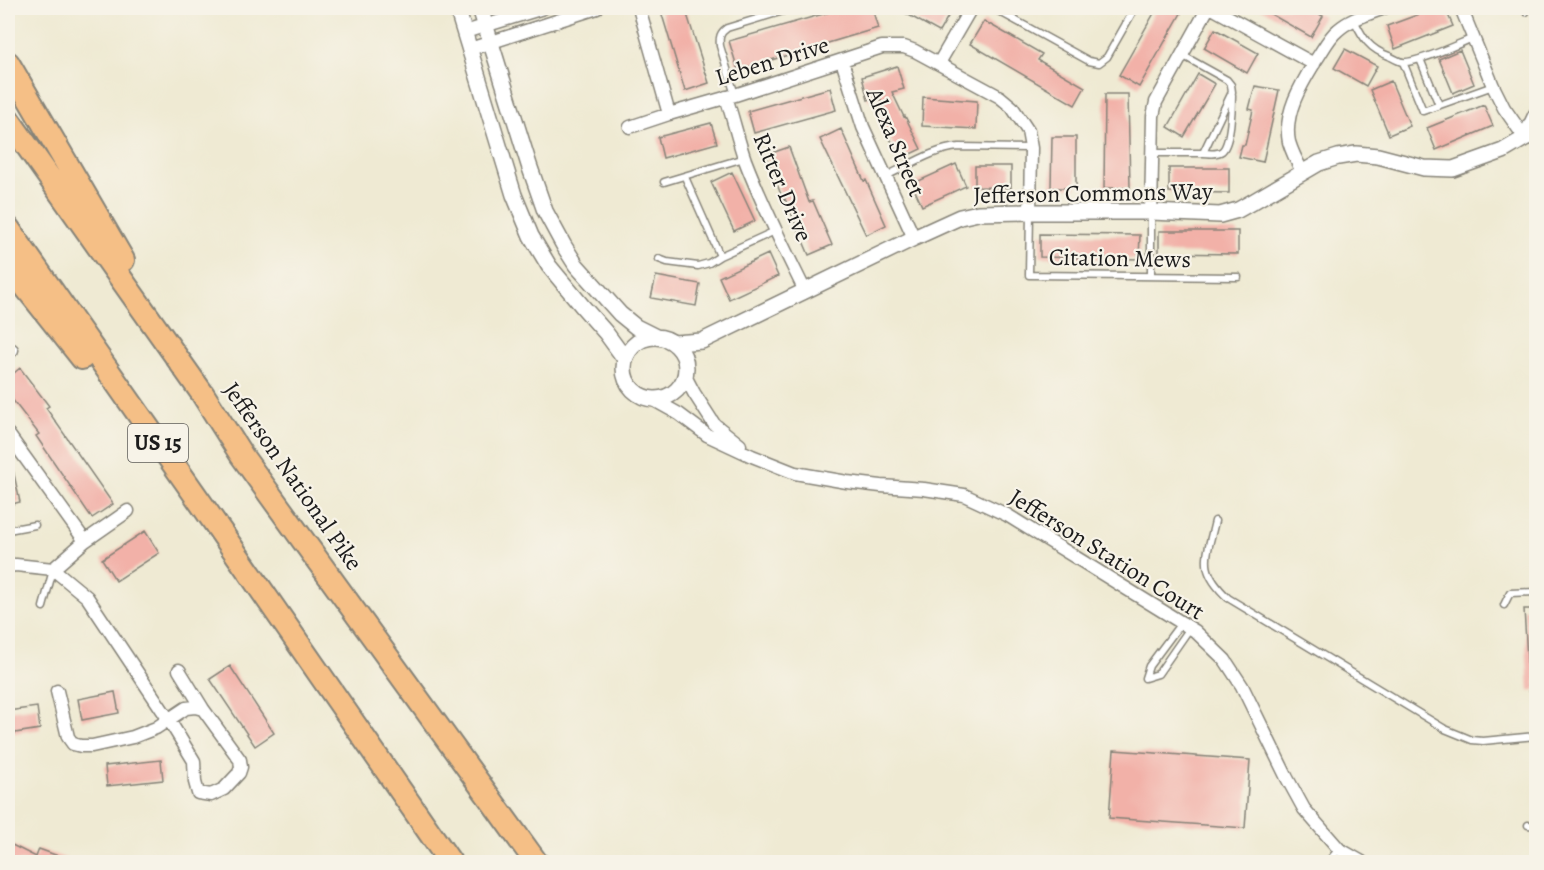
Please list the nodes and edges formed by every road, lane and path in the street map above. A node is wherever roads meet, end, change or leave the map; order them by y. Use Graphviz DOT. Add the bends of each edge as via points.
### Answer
graph roads {
  1 [pos="457,8"];
  2 [pos="480,8"];
  3 [pos="543,8"];
  4 [pos="597,8"];
  5 [pos="639,8"];
  6 [pos="793,8"];
  7 [pos="971,8"];
  8 [pos="993,8"];
  9 [pos="1135,8"];
  10 [pos="1210,8"];
  11 [pos="1384,8"];
  12 [pos="1461,8"];
  13 [pos="1354,20"];
  14 [pos="486,25"];
  15 [pos="465,32"];
  16 [pos="1474,38"];
  17 [pos="491,41"];
  18 [pos="470,48"];
  19 [pos="1182,55"];
  20 [pos="1420,59"];
  21 [pos="842,61"];
  22 [pos="1403,62"];
  23 [pos="8,63"];
  24 [pos="939,63"];
  25 [pos="1314,64"];
  26 [pos="1493,86"];
  27 [pos="1232,92"];
  28 [pos="730,96"];
  29 [pos="1439,105"];
  30 [pos="669,114"];
  31 [pos="1536,115"];
  32 [pos="8,119"];
  33 [pos="630,127"];
  34 [pos="1531,136"];
  35 [pos="1031,148"];
  36 [pos="1152,153"];
  37 [pos="1203,153"];
  38 [pos="745,158"];
  39 [pos="1302,171"];
  40 [pos="886,176"];
  41 [pos="685,177"];
  42 [pos="664,182"];
  43 [pos="1030,212"];
  44 [pos="1151,212"];
  45 [pos="8,228"];
  46 [pos="775,231"];
  47 [pos="914,238"];
  48 [pos="720,256"];
  49 [pos="659,259"];
  50 [pos="8,265"];
  51 [pos="1151,276"];
  52 [pos="1238,277"];
  53 [pos="805,291"];
  54 [pos="656,336"];
  55 [pos="702,340"];
  56 [pos="674,343"];
  57 [pos="625,359"];
  58 [pos="686,369"];
  59 [pos="202,393"];
  60 [pos="652,399"];
  61 [pos="8,434"];
  62 [pos="752,456"];
  63 [pos="128,511"];
  64 [pos="1215,521"];
  65 [pos="35,525"];
  66 [pos="219,528"];
  67 [pos="8,530"];
  68 [pos="85,542"];
  69 [pos="8,566"];
  70 [pos="53,569"];
  71 [pos="1536,592"];
  72 [pos="1504,605"];
  73 [pos="43,607"];
  74 [pos="1186,625"];
  75 [pos="179,670"];
  76 [pos="57,691"];
  77 [pos="203,709"];
  78 [pos="169,720"];
  79 [pos="1536,736"];
  80 [pos="1528,825"];
  81 [pos="1536,826"];
  82 [pos="1339,849"];
  83 [pos="450,862"];
  84 [pos="536,862"];
  85 [pos="1329,862"];
  86 [pos="1362,862"];
  1 -- 15 [label="street"];
  2 -- 14 [label="street"];
  3 -- 14 [label="street"];
  4 -- 17 [label="street"];
  5 -- 30 [label="street"];
  6 -- 28 [label="lane" via="722,32 719,39"];
  7 -- 24 [label="street"];
  8 -- 9 [label="lane" via="1099,63 1107,57"];
  10 -- 19 [label="street"];
  10 -- 25 [label="street"];
  11 -- 13 [label="street"];
  12 -- 16 [label="street"];
  13 -- 22 [label="lane" via="1370,46"];
  13 -- 25 [label="street" via="1335,32"];
  14 -- 15 [label="street"];
  14 -- 17 [label="street"];
  15 -- 18 [label="street"];
  16 -- 20 [label="lane"];
  16 -- 26 [label="street"];
  17 -- 18 [label="street"];
  17 -- 54 [label="street" via="545,211 564,246 620,314"];
  18 -- 57 [label="street" via="514,195 531,236 549,266"];
  19 -- 27 [label="lane" via="1227,80"];
  19 -- 36 [label="street" via="1156,102"];
  20 -- 22 [label="lane"];
  20 -- 29 [label="lane"];
  21 -- 24 [label="street, Leben Drive" via="889,46 904,47"];
  21 -- 28 [label="street, Leben Drive"];
  21 -- 40 [label="street, Alexa Street" via="860,119"];
  22 -- 29 [label="lane" via="1423,111"];
  23 -- 59 [label="highway"];
  24 -- 35 [label="street, Leben Drive" via="1012,107 1028,131"];
  25 -- 39 [label="street" via="1290,116 1289,140"];
  26 -- 29 [label="lane"];
  26 -- 34 [label="street" via="1504,108"];
  27 -- 37 [label="lane"];
  27 -- 37 [label="lane" via="1231,119 1222,151"];
  28 -- 30 [label="street, Leben Drive"];
  28 -- 38 [label="street, Ritter Drive"];
  30 -- 33 [label="street, Leben Drive"];
  31 -- 34 [label="street"];
  32 -- 59 [label="highway, Jefferson National Pike / US 15"];
  34 -- 39 [label="street, Jefferson Commons Way" via="1453,169 1424,168 1356,154 1318,162"];
  35 -- 40 [label="lane" via="948,148"];
  35 -- 43 [label="street, Leben Drive"];
  36 -- 37 [label="lane"];
  36 -- 44 [label="street"];
  38 -- 41 [label="lane"];
  38 -- 46 [label="street, Ritter Drive"];
  39 -- 44 [label="street, Jefferson Commons Way" via="1238,210 1220,215"];
  40 -- 47 [label="street, Alexa Street"];
  41 -- 42 [label="lane"];
  41 -- 48 [label="lane"];
  43 -- 44 [label="street, Jefferson Commons Way"];
  43 -- 47 [label="street, Jefferson Commons Way" via="960,217"];
  43 -- 51 [label="lane, Citation Mews" via="1029,275"];
  44 -- 51 [label="lane"];
  45 -- 66 [label="highway, US 15"];
  46 -- 48 [label="lane"];
  46 -- 53 [label="street, Ritter Drive"];
  47 -- 53 [label="street, Jefferson Commons Way"];
  48 -- 49 [label="lane" via="698,266"];
  50 -- 66 [label="highway"];
  51 -- 52 [label="lane, Citation Mews"];
  53 -- 55 [label="street, Jefferson Commons Way"];
  54 -- 56 [label="street"];
  54 -- 57 [label="street" via="636,343"];
  55 -- 56 [label="street, Jefferson Commons Way"];
  55 -- 58 [label="street, Jefferson Commons Way"];
  56 -- 58 [label="street" via="680,348"];
  57 -- 60 [label="street" via="628,384 633,391"];
  58 -- 60 [label="street" via="676,391"];
  58 -- 62 [label="street, Jefferson Station Court" via="693,393 714,424"];
  59 -- 84 [label="highway, Jefferson National Pike / US 15" via="242,456"];
  60 -- 62 [label="street, Jefferson Station Court" via="707,435"];
  61 -- 68 [label="street"];
  62 -- 74 [label="street, Jefferson Station Court" via="795,473 964,495 1007,514"];
  63 -- 68 [label="street"];
  64 -- 79 [label="lane" via="1206,569 1228,598 1445,729 1483,741"];
  65 -- 67 [label="lane"];
  66 -- 83 [label="highway, US 15"];
  68 -- 70 [label="street"];
  69 -- 70 [label="street"];
  70 -- 73 [label="lane"];
  70 -- 78 [label="street" via="87,597"];
  71 -- 72 [label="lane" via="1510,593"];
  74 -- 74 [label="lane" via="1149,666 1146,678 1158,674"];
  74 -- 82 [label="street, Jefferson Station Court" via="1225,660 1304,809"];
  75 -- 77 [label="street"];
  76 -- 78 [label="street" via="73,744 92,746 133,737"];
  77 -- 78 [label="street" via="186,708"];
  77 -- 78 [label="street" via="241,767 224,789 211,795 198,793 194,761"];
  80 -- 81 [label="lane"];
  82 -- 85 [label="lane"];
  82 -- 86 [label="street, Jefferson Station Court"];
}
